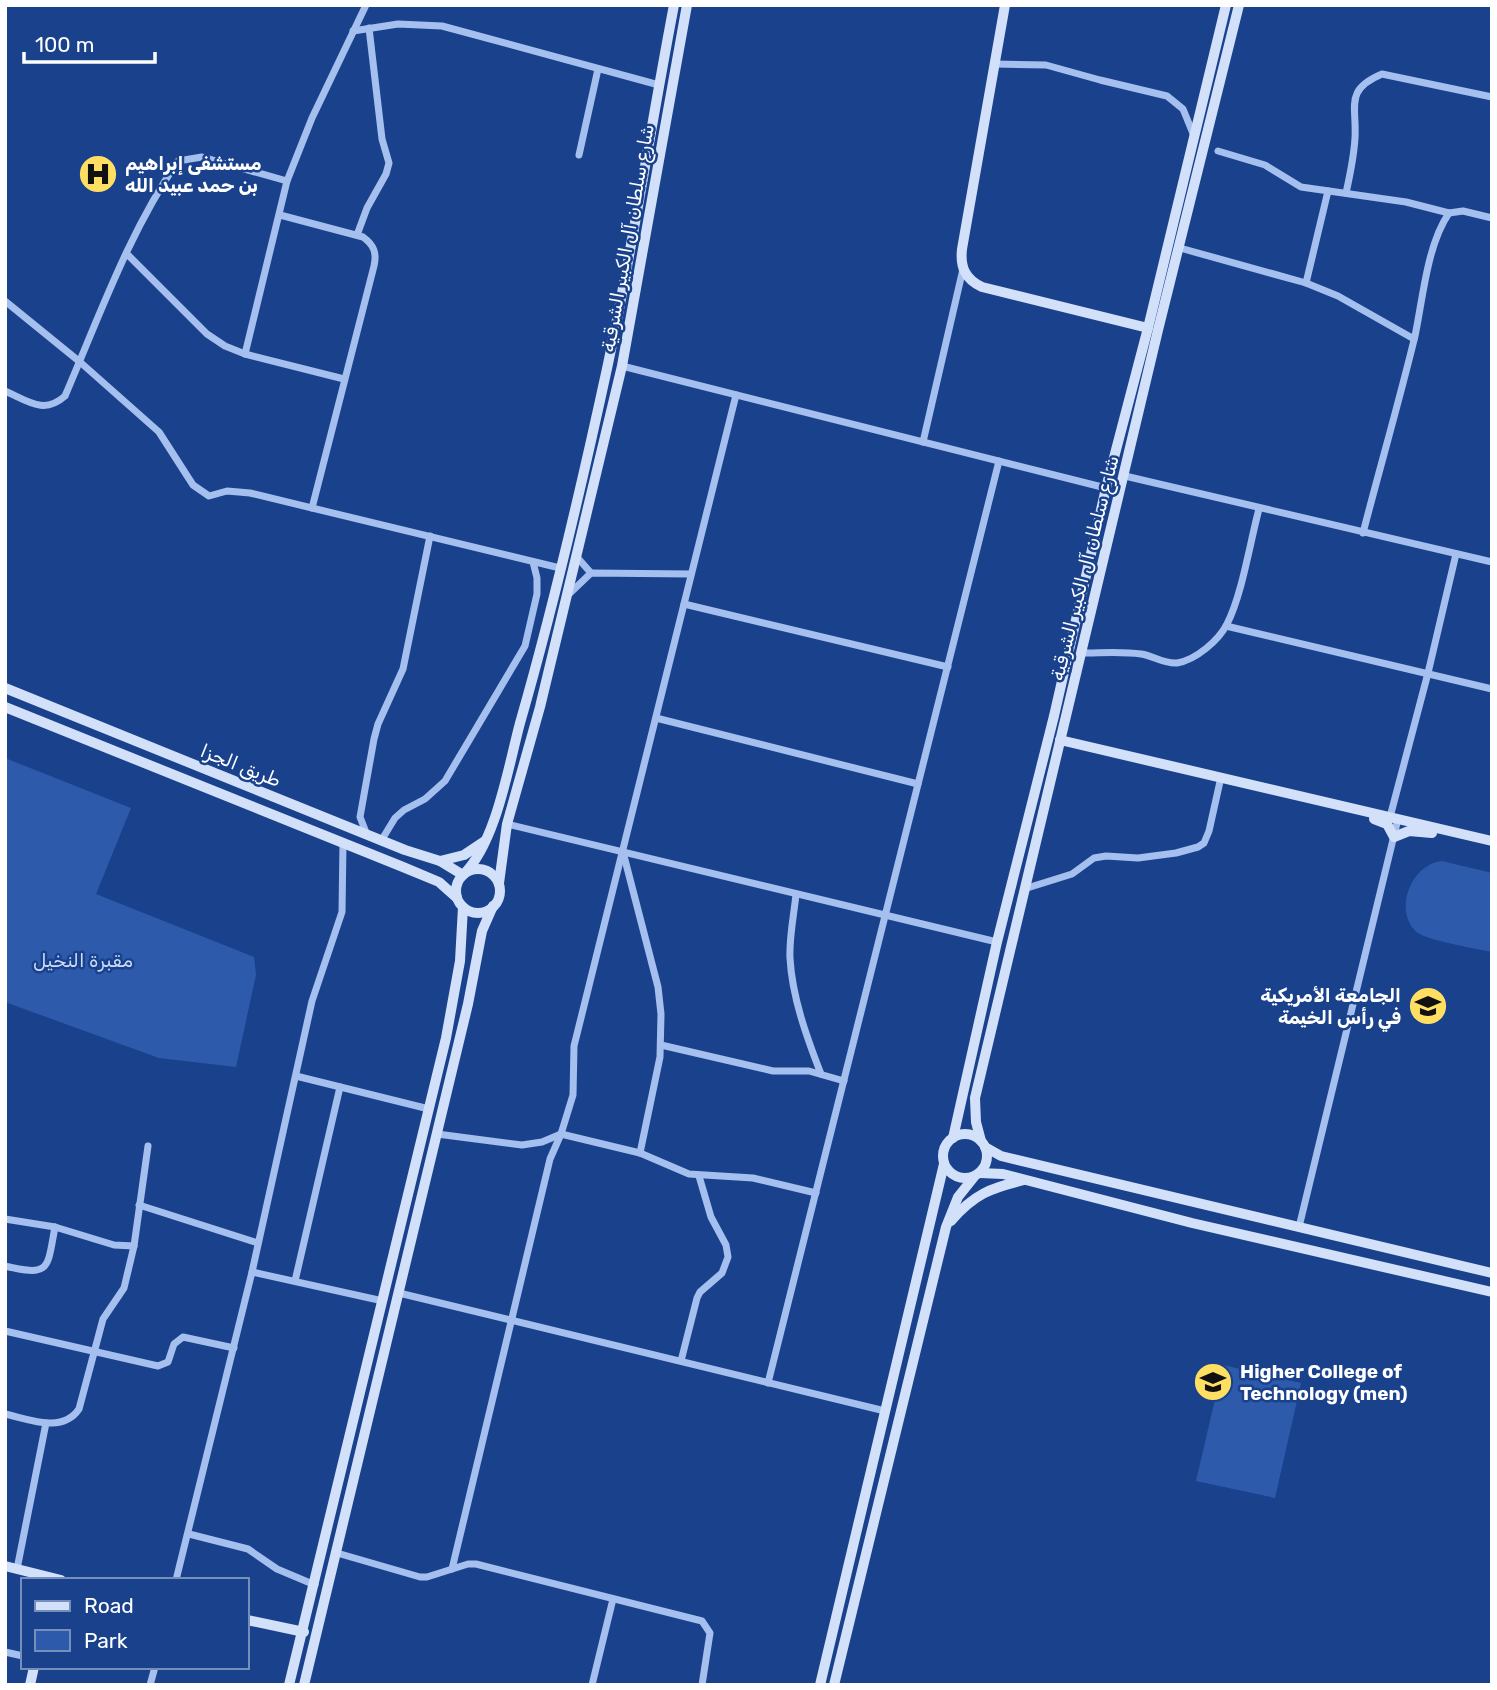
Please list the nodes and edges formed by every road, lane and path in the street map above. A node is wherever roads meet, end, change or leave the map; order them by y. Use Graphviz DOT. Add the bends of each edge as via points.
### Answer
graph roads {
  1 [pos="366,5"];
  2 [pos="674,5"];
  3 [pos="687,5"];
  4 [pos="1005,5"];
  5 [pos="1226,5"];
  6 [pos="1239,5"];
  7 [pos="369,29"];
  8 [pos="353,31"];
  9 [pos="995,64"];
  10 [pos="598,69"];
  11 [pos="659,85"];
  12 [pos="1492,97"];
  13 [pos="1194,136"];
  14 [pos="1218,151"];
  15 [pos="579,155"];
  16 [pos="287,181"];
  17 [pos="1328,191"];
  18 [pos="1346,193"];
  19 [pos="1450,213"];
  20 [pos="280,215"];
  21 [pos="1492,218"];
  22 [pos="356,235"];
  23 [pos="1180,248"];
  24 [pos="127,254"];
  25 [pos="963,269"];
  26 [pos="1306,283"];
  27 [pos="5,302"];
  28 [pos="1148,328"];
  29 [pos="1414,339"];
  30 [pos="245,354"];
  31 [pos="80,362"];
  32 [pos="622,366"];
  33 [pos="344,379"];
  34 [pos="5,391"];
  35 [pos="736,394"];
  36 [pos="923,442"];
  37 [pos="999,461"];
  38 [pos="1125,476"];
  39 [pos="1106,488"];
  40 [pos="312,508"];
  41 [pos="1259,509"];
  42 [pos="1363,533"];
  43 [pos="430,536"];
  44 [pos="1456,554"];
  45 [pos="576,556"];
  46 [pos="533,562"];
  47 [pos="1492,562"];
  48 [pos="560,568"];
  49 [pos="591,573"];
  50 [pos="691,574"];
  51 [pos="567,596"];
  52 [pos="684,604"];
  53 [pos="1226,626"];
  54 [pos="1082,653"];
  55 [pos="948,667"];
  56 [pos="1428,673"];
  57 [pos="5,688"];
  58 [pos="1492,689"];
  59 [pos="5,707"];
  60 [pos="656,718"];
  61 [pos="1060,740"];
  62 [pos="118,752"];
  63 [pos="199,767"];
  64 [pos="1221,777"];
  65 [pos="918,784"];
  66 [pos="1349,807"];
  67 [pos="360,817"];
  68 [pos="1394,818"];
  69 [pos="507,824"];
  70 [pos="345,826"];
  71 [pos="1463,834"];
  72 [pos="367,835"];
  73 [pos="1394,837"];
  74 [pos="488,839"];
  75 [pos="381,841"];
  76 [pos="1492,841"];
  77 [pos="343,843"];
  78 [pos="623,852"];
  79 [pos="440,862"];
  80 [pos="464,875"];
  81 [pos="499,883"];
  82 [pos="1024,889"];
  83 [pos="796,894"];
  84 [pos="460,902"];
  85 [pos="493,906"];
  86 [pos="886,915"];
  87 [pos="998,942"];
  88 [pos="661,1045"];
  89 [pos="821,1074"];
  90 [pos="296,1076"];
  91 [pos="844,1081"];
  92 [pos="340,1087"];
  93 [pos="429,1109"];
  94 [pos="437,1134"];
  95 [pos="561,1134"];
  96 [pos="953,1138"];
  97 [pos="983,1144"];
  98 [pos="148,1146"];
  99 [pos="640,1153"];
  100 [pos="944,1164"];
  101 [pos="977,1175"];
  102 [pos="699,1176"];
  103 [pos="1026,1180"];
  104 [pos="816,1193"];
  105 [pos="139,1205"];
  106 [pos="5,1219"];
  107 [pos="55,1227"];
  108 [pos="946,1227"];
  109 [pos="1300,1227"];
  110 [pos="258,1243"];
  111 [pos="134,1247"];
  112 [pos="5,1266"];
  113 [pos="252,1272"];
  114 [pos="1492,1273"];
  115 [pos="295,1281"];
  116 [pos="1492,1292"];
  117 [pos="399,1293"];
  118 [pos="383,1301"];
  119 [pos="510,1319"];
  120 [pos="5,1331"];
  121 [pos="234,1348"];
  122 [pos="93,1350"];
  123 [pos="681,1362"];
  124 [pos="768,1383"];
  125 [pos="885,1411"];
  126 [pos="5,1414"];
  127 [pos="46,1423"];
  128 [pos="189,1534"];
  129 [pos="337,1553"];
  130 [pos="5,1566"];
  131 [pos="17,1569"];
  132 [pos="452,1569"];
  133 [pos="53,1578"];
  134 [pos="177,1578"];
  135 [pos="315,1585"];
  136 [pos="613,1599"];
  137 [pos="248,1620"];
  138 [pos="304,1632"];
  139 [pos="289,1685"];
  140 [pos="304,1685"];
  141 [pos="593,1685"];
  142 [pos="702,1685"];
  143 [pos="820,1685"];
  144 [pos="834,1685"];
  1 -- 8 [label="street"];
  2 -- 11 [label="main road, شارع سلطان آل الكبير الشرقية"];
  3 -- 32 [label="main road, شارع سلطان آل الكبير الشرقية"];
  4 -- 9 [label="main road"];
  5 -- 13 [label="main road, شارع سلطان آل الكبير الشرقية"];
  6 -- 23 [label="main road, شارع سلطان آل الكبير الشرقية"];
  7 -- 8 [label="street"];
  7 -- 10 [label="street" via="413,23 442,26"];
  7 -- 22 [label="street" via="389,163"];
  8 -- 16 [label="street"];
  9 -- 13 [label="street" via="1046,65 1167,96 1183,108"];
  9 -- 25 [label="main road" via="962,249"];
  10 -- 11 [label="street"];
  10 -- 15 [label="street"];
  11 -- 48 [label="main road, شارع سلطان آل الكبير الشرقية" via="608,362"];
  12 -- 18 [label="street" via="1382,74 1367,80 1354,101 1355,135"];
  13 -- 28 [label="main road, شارع سلطان آل الكبير الشرقية"];
  14 -- 17 [label="street" via="1265,165 1301,187"];
  16 -- 20 [label="street"];
  16 -- 24 [label="street" via="202,158 178,161"];
  17 -- 18 [label="street"];
  17 -- 26 [label="street"];
  18 -- 19 [label="street"];
  19 -- 21 [label="street" via="1464,211"];
  19 -- 29 [label="street" via="1435,243"];
  20 -- 22 [label="street"];
  20 -- 30 [label="street"];
  22 -- 33 [label="street" via="369,241 376,260"];
  23 -- 26 [label="street"];
  23 -- 38 [label="main road, شارع سلطان آل الكبير الشرقية"];
  24 -- 30 [label="street" via="207,334"];
  24 -- 31 [label="street"];
  25 -- 28 [label="main road" via="982,287"];
  25 -- 36 [label="street"];
  26 -- 29 [label="street"];
  27 -- 31 [label="street"];
  28 -- 39 [label="main road, شارع سلطان آل الكبير الشرقية"];
  29 -- 42 [label="street"];
  30 -- 33 [label="street"];
  31 -- 34 [label="street" via="65,396 49,406"];
  31 -- 40 [label="street" via="159,432 193,485 209,496 237,491"];
  32 -- 35 [label="street"];
  32 -- 45 [label="main road, شارع سلطان آل الكبير الشرقية"];
  33 -- 40 [label="street"];
  35 -- 36 [label="street"];
  35 -- 50 [label="street"];
  36 -- 37 [label="street"];
  37 -- 39 [label="street"];
  37 -- 55 [label="street"];
  38 -- 41 [label="street"];
  38 -- 54 [label="main road, شارع سلطان آل الكبير الشرقية"];
  39 -- 87 [label="main road, شارع سلطان آل الكبير الشرقية"];
  40 -- 43 [label="street"];
  41 -- 42 [label="street"];
  41 -- 53 [label="street"];
  42 -- 44 [label="street"];
  43 -- 46 [label="street"];
  43 -- 67 [label="street" via="406,657 378,724"];
  44 -- 47 [label="street"];
  44 -- 56 [label="street"];
  45 -- 49 [label="street"];
  45 -- 51 [label="main road, شارع سلطان آل الكبير الشرقية"];
  46 -- 48 [label="street"];
  46 -- 75 [label="street" via="537,587 525,646 444,781 395,818"];
  48 -- 74 [label="main road, شارع سلطان آل الكبير الشرقية"];
  49 -- 50 [label="street"];
  49 -- 51 [label="street"];
  50 -- 52 [label="street"];
  51 -- 69 [label="main road, شارع سلطان آل الكبير الشرقية"];
  52 -- 55 [label="street"];
  52 -- 60 [label="street"];
  53 -- 54 [label="street" via="1202,652 1177,663 1141,654"];
  53 -- 56 [label="street"];
  54 -- 61 [label="main road, شارع سلطان آل الكبير الشرقية"];
  55 -- 65 [label="street"];
  56 -- 58 [label="street"];
  56 -- 68 [label="street"];
  57 -- 63 [label="main road, طريق الجزا"];
  59 -- 62 [label="main road, طريق الجزا"];
  60 -- 65 [label="street"];
  60 -- 78 [label="street"];
  61 -- 64 [label="main road"];
  61 -- 82 [label="main road, شارع سلطان آل الكبير الشرقية"];
  62 -- 63 [label="main road" via="194,780 202,778"];
  62 -- 77 [label="main road, طريق الجزا"];
  63 -- 70 [label="main road, طريق الجزا"];
  64 -- 66 [label="main road"];
  64 -- 82 [label="street" via="1209,831 1198,847 1138,858 1100,856 1072,874"];
  65 -- 86 [label="street"];
  66 -- 68 [label="main road"];
  66 -- 73 [label="main road" via="1384,821"];
  67 -- 70 [label="street"];
  67 -- 72 [label="street"];
  68 -- 71 [label="main road"];
  68 -- 73 [label="street"];
  69 -- 78 [label="street"];
  69 -- 81 [label="main road, شارع سلطان آل الكبير الشرقية"];
  70 -- 72 [label="main road, طريق الجزا"];
  71 -- 73 [label="main road" via="1444,836 1414,830"];
  71 -- 76 [label="main road"];
  72 -- 75 [label="main road, طريق الجزا"];
  73 -- 109 [label="street"];
  74 -- 79 [label="main road" via="464,855"];
  74 -- 80 [label="main road, شارع سلطان آل الكبير الشرقية"];
  75 -- 79 [label="main road, طريق الجزا"];
  77 -- 84 [label="main road, طريق الجزا" via="439,883"];
  77 -- 90 [label="street" via="342,912 312,1001"];
  78 -- 83 [label="street"];
  78 -- 88 [label="street" via="658,987"];
  78 -- 95 [label="street" via="574,1045 573,1095"];
  79 -- 80 [label="main road, طريق الجزا"];
  80 -- 81 [label="main road" via="485,870"];
  80 -- 84 [label="main road" via="457,886"];
  81 -- 85 [label="main road" via="499,898"];
  82 -- 97 [label="main road, شارع سلطان آل الكبير الشرقية" via="975,1098"];
  83 -- 86 [label="street"];
  83 -- 89 [label="street" via="790,942 792,975"];
  84 -- 85 [label="main road" via="479,912"];
  84 -- 93 [label="main road" via="460,961"];
  85 -- 94 [label="main road" via="482,931"];
  86 -- 87 [label="street"];
  86 -- 91 [label="street"];
  87 -- 96 [label="main road, شارع سلطان آل الكبير الشرقية"];
  88 -- 89 [label="street" via="773,1071"];
  88 -- 99 [label="street"];
  89 -- 91 [label="street"];
  90 -- 92 [label="street"];
  90 -- 110 [label="street"];
  91 -- 104 [label="street"];
  92 -- 93 [label="street"];
  92 -- 115 [label="street"];
  93 -- 118 [label="main road"];
  94 -- 95 [label="street" via="523,1145"];
  94 -- 117 [label="main road"];
  95 -- 99 [label="street"];
  95 -- 119 [label="street" via="550,1159"];
  96 -- 97 [label="main road" via="968,1135"];
  96 -- 100 [label="main road" via="944,1149"];
  97 -- 101 [label="main road" via="987,1161"];
  97 -- 109 [label="main road" via="1001,1156"];
  98 -- 105 [label="street"];
  99 -- 102 [label="street"];
  100 -- 101 [label="main road" via="960,1178"];
  100 -- 125 [label="main road"];
  101 -- 103 [label="main road" via="1003,1174"];
  101 -- 108 [label="main road" via="958,1197"];
  102 -- 104 [label="street" via="753,1178"];
  102 -- 123 [label="street" via="728,1257 722,1273 696,1298"];
  103 -- 108 [label="main road" via="979,1195"];
  103 -- 116 [label="main road"];
  104 -- 124 [label="street"];
  105 -- 110 [label="street"];
  105 -- 111 [label="street"];
  106 -- 107 [label="street"];
  107 -- 111 [label="street"];
  107 -- 112 [label="street" via="49,1261 41,1269 32,1272"];
  108 -- 144 [label="main road"];
  109 -- 114 [label="main road"];
  110 -- 113 [label="street"];
  111 -- 122 [label="street" via="124,1288 103,1319"];
  113 -- 115 [label="street"];
  113 -- 121 [label="street"];
  115 -- 118 [label="street"];
  117 -- 119 [label="street"];
  117 -- 129 [label="main road"];
  118 -- 135 [label="main road"];
  119 -- 123 [label="street"];
  119 -- 132 [label="street"];
  120 -- 122 [label="street"];
  121 -- 122 [label="street" via="183,1337 174,1344 168,1362 158,1366"];
  121 -- 128 [label="street"];
  122 -- 127 [label="street" via="74,1415 62,1423"];
  123 -- 124 [label="street"];
  124 -- 125 [label="street"];
  125 -- 143 [label="main road"];
  126 -- 127 [label="street"];
  127 -- 131 [label="street"];
  128 -- 134 [label="street"];
  128 -- 135 [label="street" via="239,1545 277,1569"];
  129 -- 132 [label="street" via="420,1577"];
  129 -- 140 [label="main road"];
  130 -- 131 [label="main road"];
  131 -- 133 [label="main road"];
  132 -- 136 [label="street" via="476,1564"];
  135 -- 138 [label="main road"];
  136 -- 141 [label="street"];
  136 -- 142 [label="street" via="702,1621 710,1638"];
  137 -- 138 [label="main road"];
  138 -- 139 [label="main road"];
}
